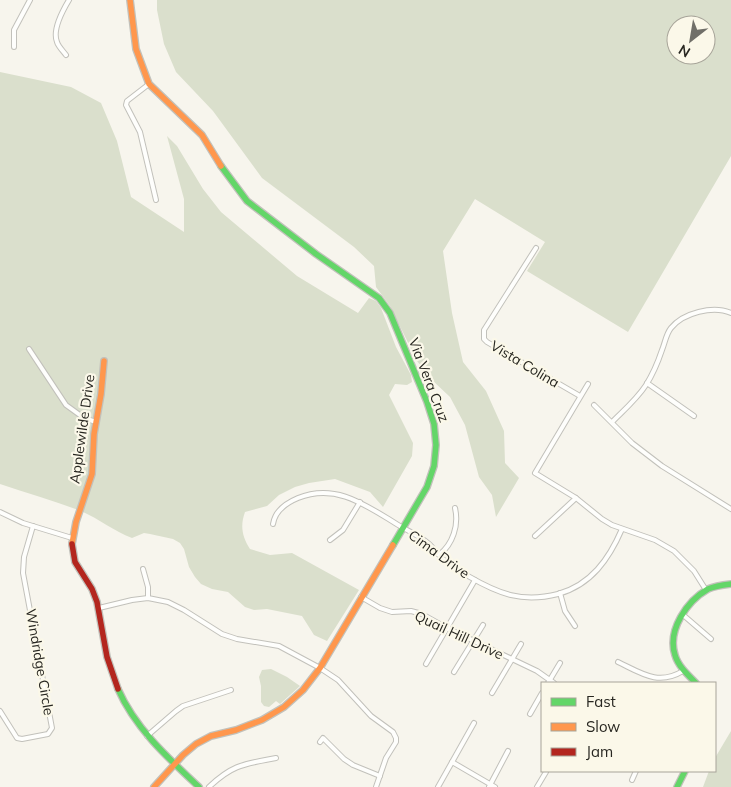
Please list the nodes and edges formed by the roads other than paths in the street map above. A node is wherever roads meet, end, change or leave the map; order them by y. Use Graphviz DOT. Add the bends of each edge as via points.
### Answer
graph roads {
  1 [pos="30,0"];
  2 [pos="69,0"];
  3 [pos="130,0"];
  4 [pos="14,47"];
  5 [pos="66,55"];
  6 [pos="149,84"];
  7 [pos="156,200"];
  8 [pos="536,248"];
  9 [pos="731,313"];
  10 [pos="29,349"];
  11 [pos="104,361"];
  12 [pos="647,383"];
  13 [pos="588,384"];
  14 [pos="580,396"];
  15 [pos="594,405"];
  16 [pos="694,416"];
  17 [pos="96,422"];
  18 [pos="612,422"];
  19 [pos="576,498"];
  20 [pos="360,502"];
  21 [pos="455,508"];
  22 [pos="731,509"];
  23 [pos="0,512"];
  24 [pos="273,524"];
  25 [pos="33,526"];
  26 [pos="403,528"];
  27 [pos="622,529"];
  28 [pos="534,536"];
  29 [pos="72,538"];
  30 [pos="330,540"];
  31 [pos="439,555"];
  32 [pos="143,570"];
  33 [pos="475,580"];
  34 [pos="731,584"];
  35 [pos="706,590"];
  36 [pos="560,593"];
  37 [pos="361,597"];
  38 [pos="148,598"];
  39 [pos="99,608"];
  40 [pos="682,614"];
  41 [pos="483,625"];
  42 [pos="574,626"];
  43 [pos="447,628"];
  44 [pos="712,639"];
  45 [pos="473,641"];
  46 [pos="521,644"];
  47 [pos="512,659"];
  48 [pos="618,662"];
  49 [pos="560,663"];
  50 [pos="426,664"];
  51 [pos="320,668"];
  52 [pos="683,671"];
  53 [pos="454,672"];
  54 [pos="549,682"];
  55 [pos="695,682"];
  56 [pos="231,690"];
  57 [pos="492,693"];
  58 [pos="541,695"];
  59 [pos="0,710"];
  60 [pos="530,714"];
  61 [pos="474,723"];
  62 [pos="147,736"];
  63 [pos="320,742"];
  64 [pos="508,751"];
  65 [pos="276,758"];
  66 [pos="452,762"];
  67 [pos="175,764"];
  68 [pos="546,772"];
  69 [pos="636,772"];
  70 [pos="684,772"];
  71 [pos="380,776"];
  72 [pos="632,780"];
  73 [pos="489,786"];
  74 [pos="154,787"];
  75 [pos="199,787"];
  76 [pos="209,787"];
  77 [pos="376,787"];
  78 [pos="438,787"];
  79 [pos="495,787"];
  80 [pos="537,787"];
  81 [pos="677,787"];
  1 -- 4 [label="street" via="14,30"];
  2 -- 5 [label="street" via="56,32 56,41"];
  3 -- 6 [label="street, Via Vera Cruz" via="136,49"];
  6 -- 7 [label="street" via="126,105 140,132"];
  6 -- 26 [label="street, Via Vera Cruz" via="202,135 247,201 379,298 390,313 428,406 437,440 433,476"];
  8 -- 14 [label="street, Vista Colina" via="484,330 484,339"];
  9 -- 12 [label="street" via="715,308 703,310 678,322 667,334"];
  10 -- 17 [label="street" via="66,405"];
  11 -- 17 [label="street, Applewilde Drive"];
  12 -- 16 [label="street"];
  12 -- 18 [label="street"];
  13 -- 14 [label="street"];
  14 -- 19 [label="street" via="535,474"];
  15 -- 18 [label="street"];
  17 -- 29 [label="street, Applewilde Drive" via="91,476"];
  18 -- 22 [label="street" via="632,443 662,466"];
  19 -- 27 [label="street" via="602,519"];
  19 -- 28 [label="street"];
  20 -- 24 [label="street, Cima Drive" via="334,493 307,494 277,512"];
  20 -- 26 [label="street, Cima Drive"];
  20 -- 30 [label="street" via="343,530"];
  21 -- 31 [label="street" via="456,529"];
  23 -- 25 [label="street"];
  25 -- 29 [label="street"];
  25 -- 59 [label="street, Windridge Circle" via="23,573 52,728 48,734 17,738"];
  26 -- 31 [label="street, Cima Drive" via="426,542"];
  26 -- 37 [label="street, Via Vera Cruz"];
  27 -- 35 [label="street" via="655,540 674,551 694,571"];
  27 -- 36 [label="street, Cima Drive" via="601,567 578,586"];
  29 -- 39 [label="street, Applewilde Drive" via="75,562 94,592"];
  31 -- 33 [label="street, Cima Drive"];
  32 -- 38 [label="street"];
  33 -- 36 [label="street, Cima Drive" via="493,590 518,597"];
  33 -- 43 [label="street"];
  34 -- 35 [label="street"];
  35 -- 40 [label="street"];
  36 -- 42 [label="street"];
  37 -- 43 [label="street, Quail Hill Drive" via="392,612 422,614"];
  37 -- 51 [label="street, Via Vera Cruz"];
  38 -- 39 [label="street"];
  38 -- 51 [label="street" via="168,602 222,634 279,646"];
  39 -- 62 [label="street, Applewilde Drive" via="113,680 124,704"];
  40 -- 44 [label="street"];
  40 -- 52 [label="street" via="673,636 673,650"];
  41 -- 45 [label="street"];
  43 -- 45 [label="street, Quail Hill Drive"];
  43 -- 50 [label="street"];
  45 -- 47 [label="street, Quail Hill Drive"];
  45 -- 53 [label="street"];
  46 -- 47 [label="street"];
  47 -- 54 [label="street, Quail Hill Drive" via="537,671"];
  47 -- 57 [label="street"];
  48 -- 52 [label="street" via="656,678 669,678"];
  49 -- 54 [label="street"];
  51 -- 67 [label="street, Via Vera Cruz" via="301,694 279,712 260,722 204,739"];
  51 -- 71 [label="street" via="338,680 371,716 393,732 396,742"];
  52 -- 55 [label="street"];
  56 -- 62 [label="street" via="183,706"];
  58 -- 60 [label="street"];
  61 -- 66 [label="street"];
  62 -- 67 [label="street, Applewilde Drive"];
  63 -- 71 [label="street" via="324,738 344,759"];
  64 -- 73 [label="street"];
  65 -- 76 [label="street" via="228,770"];
  66 -- 73 [label="street"];
  66 -- 78 [label="street"];
  67 -- 74 [label="street, Via Vera Cruz"];
  67 -- 75 [label="street, Applewilde Drive"];
  68 -- 80 [label="street"];
  69 -- 72 [label="street"];
  70 -- 81 [label="street"];
  71 -- 77 [label="street"];
  73 -- 79 [label="street"];
}
